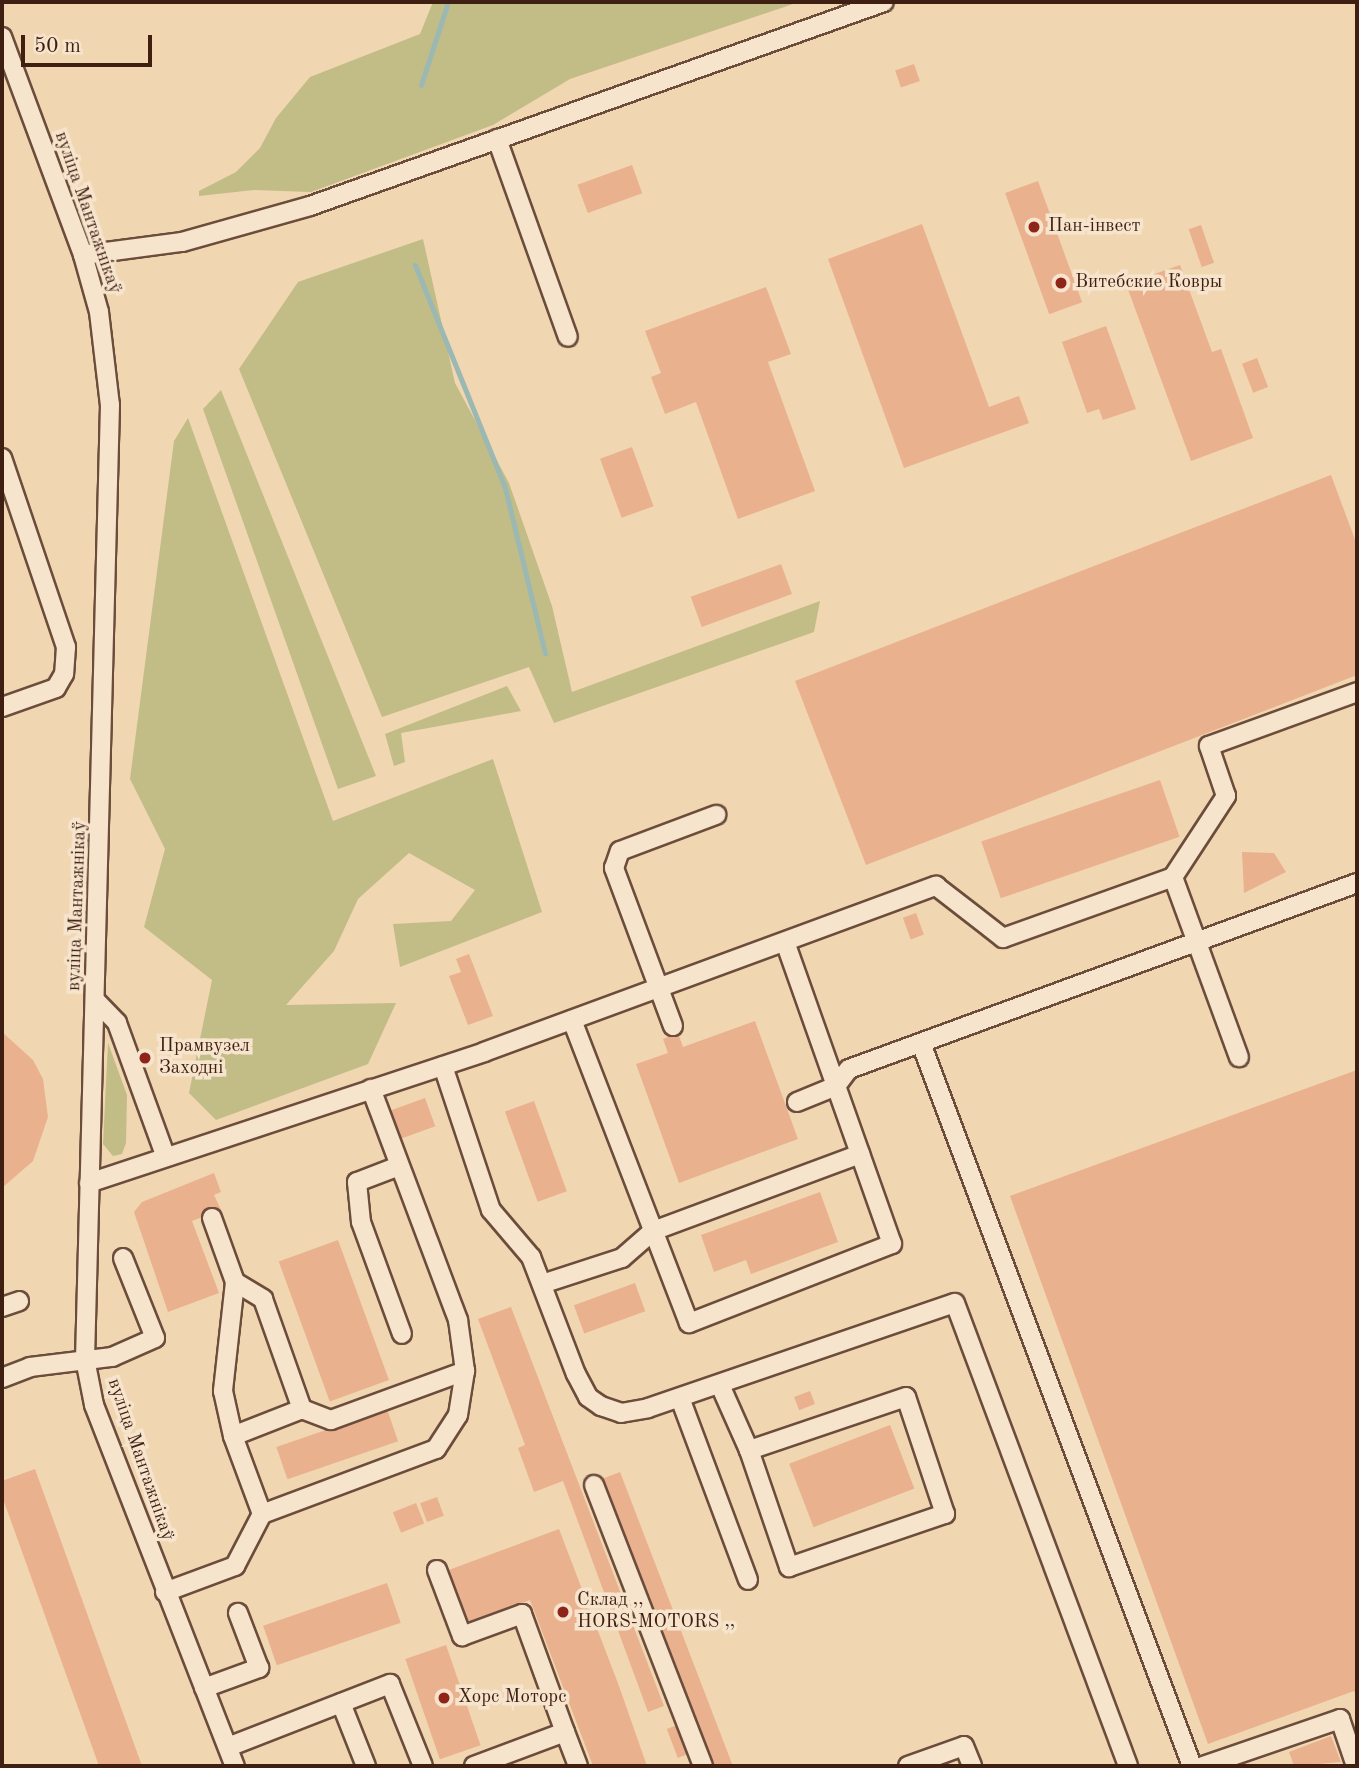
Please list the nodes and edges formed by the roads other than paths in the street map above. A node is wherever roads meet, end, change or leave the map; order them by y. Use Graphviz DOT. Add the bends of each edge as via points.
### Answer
graph roads {
  1 [pos="884,2"];
  2 [pos="2,37"];
  3 [pos="497,139"];
  4 [pos="83,254"];
  5 [pos="568,337"];
  6 [pos="2,458"];
  7 [pos="1357,692"];
  8 [pos="2,707"];
  9 [pos="716,815"];
  10 [pos="1173,877"];
  11 [pos="1357,883"];
  12 [pos="1198,941"];
  13 [pos="785,942"];
  14 [pos="658,989"];
  15 [pos="97,1002"];
  16 [pos="572,1020"];
  17 [pos="673,1026"];
  18 [pos="921,1043"];
  19 [pos="1239,1057"];
  20 [pos="443,1066"];
  21 [pos="836,1086"];
  22 [pos="371,1089"];
  23 [pos="797,1102"];
  24 [pos="860,1154"];
  25 [pos="165,1155"];
  26 [pos="399,1166"];
  27 [pos="89,1183"];
  28 [pos="212,1218"];
  29 [pos="653,1231"];
  30 [pos="123,1258"];
  31 [pos="235,1282"];
  32 [pos="542,1284"];
  33 [pos="402,1334"];
  34 [pos="85,1359"];
  35 [pos="465,1371"];
  36 [pos="2,1378"];
  37 [pos="720,1385"];
  38 [pos="680,1398"];
  39 [pos="302,1409"];
  40 [pos="233,1436"];
  41 [pos="749,1450"];
  42 [pos="594,1485"];
  43 [pos="262,1514"];
  44 [pos="437,1570"];
  45 [pos="748,1580"];
  46 [pos="165,1591"];
  47 [pos="238,1613"];
  48 [pos="204,1688"];
  49 [pos="341,1703"];
  50 [pos="565,1732"];
  51 [pos="228,1747"];
  52 [pos="235,1766"];
  53 [pos="366,1766"];
  54 [pos="423,1766"];
  55 [pos="474,1766"];
  56 [pos="578,1766"];
  57 [pos="703,1766"];
  58 [pos="908,1766"];
  59 [pos="972,1766"];
  60 [pos="1128,1766"];
  61 [pos="1192,1766"];
  62 [pos="1203,1766"];
  63 [pos="1356,1766"];
  1 -- 3 [label="street"];
  2 -- 4 [label="street, вуліца Мантажнікаў"];
  3 -- 4 [label="street" via="220,233 153,247"];
  3 -- 5 [label="street"];
  4 -- 15 [label="street, вуліца Мантажнікаў" via="106,357 112,455"];
  6 -- 8 [label="street" via="66,647 64,674 57,688"];
  7 -- 10 [label="street" via="1209,746 1226,796"];
  9 -- 14 [label="street" via="620,851 614,869"];
  10 -- 12 [label="street"];
  10 -- 13 [label="street" via="1003,938 936,886"];
  11 -- 12 [label="street"];
  12 -- 18 [label="street"];
  12 -- 19 [label="street"];
  13 -- 14 [label="street"];
  13 -- 21 [label="street"];
  14 -- 16 [label="street"];
  14 -- 17 [label="street"];
  15 -- 25 [label="street" via="117,1023"];
  15 -- 27 [label="street, вуліца Мантажнікаў"];
  16 -- 20 [label="street"];
  16 -- 29 [label="street"];
  18 -- 21 [label="street" via="849,1069"];
  18 -- 61 [label="street"];
  20 -- 22 [label="street"];
  20 -- 32 [label="street" via="491,1210 531,1257"];
  21 -- 23 [label="street"];
  21 -- 24 [label="street"];
  22 -- 25 [label="street"];
  22 -- 26 [label="street"];
  24 -- 29 [label="street"];
  24 -- 29 [label="street" via="892,1244 689,1323"];
  25 -- 27 [label="street"];
  26 -- 33 [label="street" via="357,1182 361,1222"];
  26 -- 35 [label="street" via="458,1320"];
  27 -- 34 [label="street, вуліца Мантажнікаў"];
  28 -- 31 [label="street"];
  29 -- 32 [label="street" via="622,1258"];
  30 -- 34 [label="street" via="155,1338 112,1357"];
  31 -- 39 [label="street" via="263,1298"];
  31 -- 40 [label="street" via="223,1391"];
  32 -- 38 [label="street" via="588,1397 621,1413"];
  34 -- 36 [label="street" via="30,1367"];
  34 -- 46 [label="street, вуліца Мантажнікаў" via="94,1405"];
  35 -- 39 [label="street" via="331,1420"];
  35 -- 43 [label="street" via="458,1415 436,1449"];
  37 -- 38 [label="street"];
  37 -- 41 [label="street"];
  37 -- 60 [label="street" via="955,1303"];
  38 -- 45 [label="street"];
  39 -- 40 [label="street"];
  40 -- 43 [label="street"];
  41 -- 41 [label="street" via="789,1567 946,1514 906,1397"];
  42 -- 57 [label="street"];
  43 -- 46 [label="street" via="235,1566"];
  44 -- 50 [label="street" via="462,1636 522,1614"];
  46 -- 48 [label="street, вуліца Мантажнікаў"];
  47 -- 48 [label="street" via="259,1668"];
  48 -- 51 [label="street, вуліца Мантажнікаў"];
  49 -- 51 [label="street"];
  49 -- 53 [label="street"];
  49 -- 54 [label="street" via="390,1684"];
  50 -- 55 [label="street"];
  50 -- 56 [label="street"];
  51 -- 52 [label="street, вуліца Мантажнікаў"];
  58 -- 59 [label="street" via="964,1746"];
  62 -- 63 [label="street" via="1340,1719"];
}
